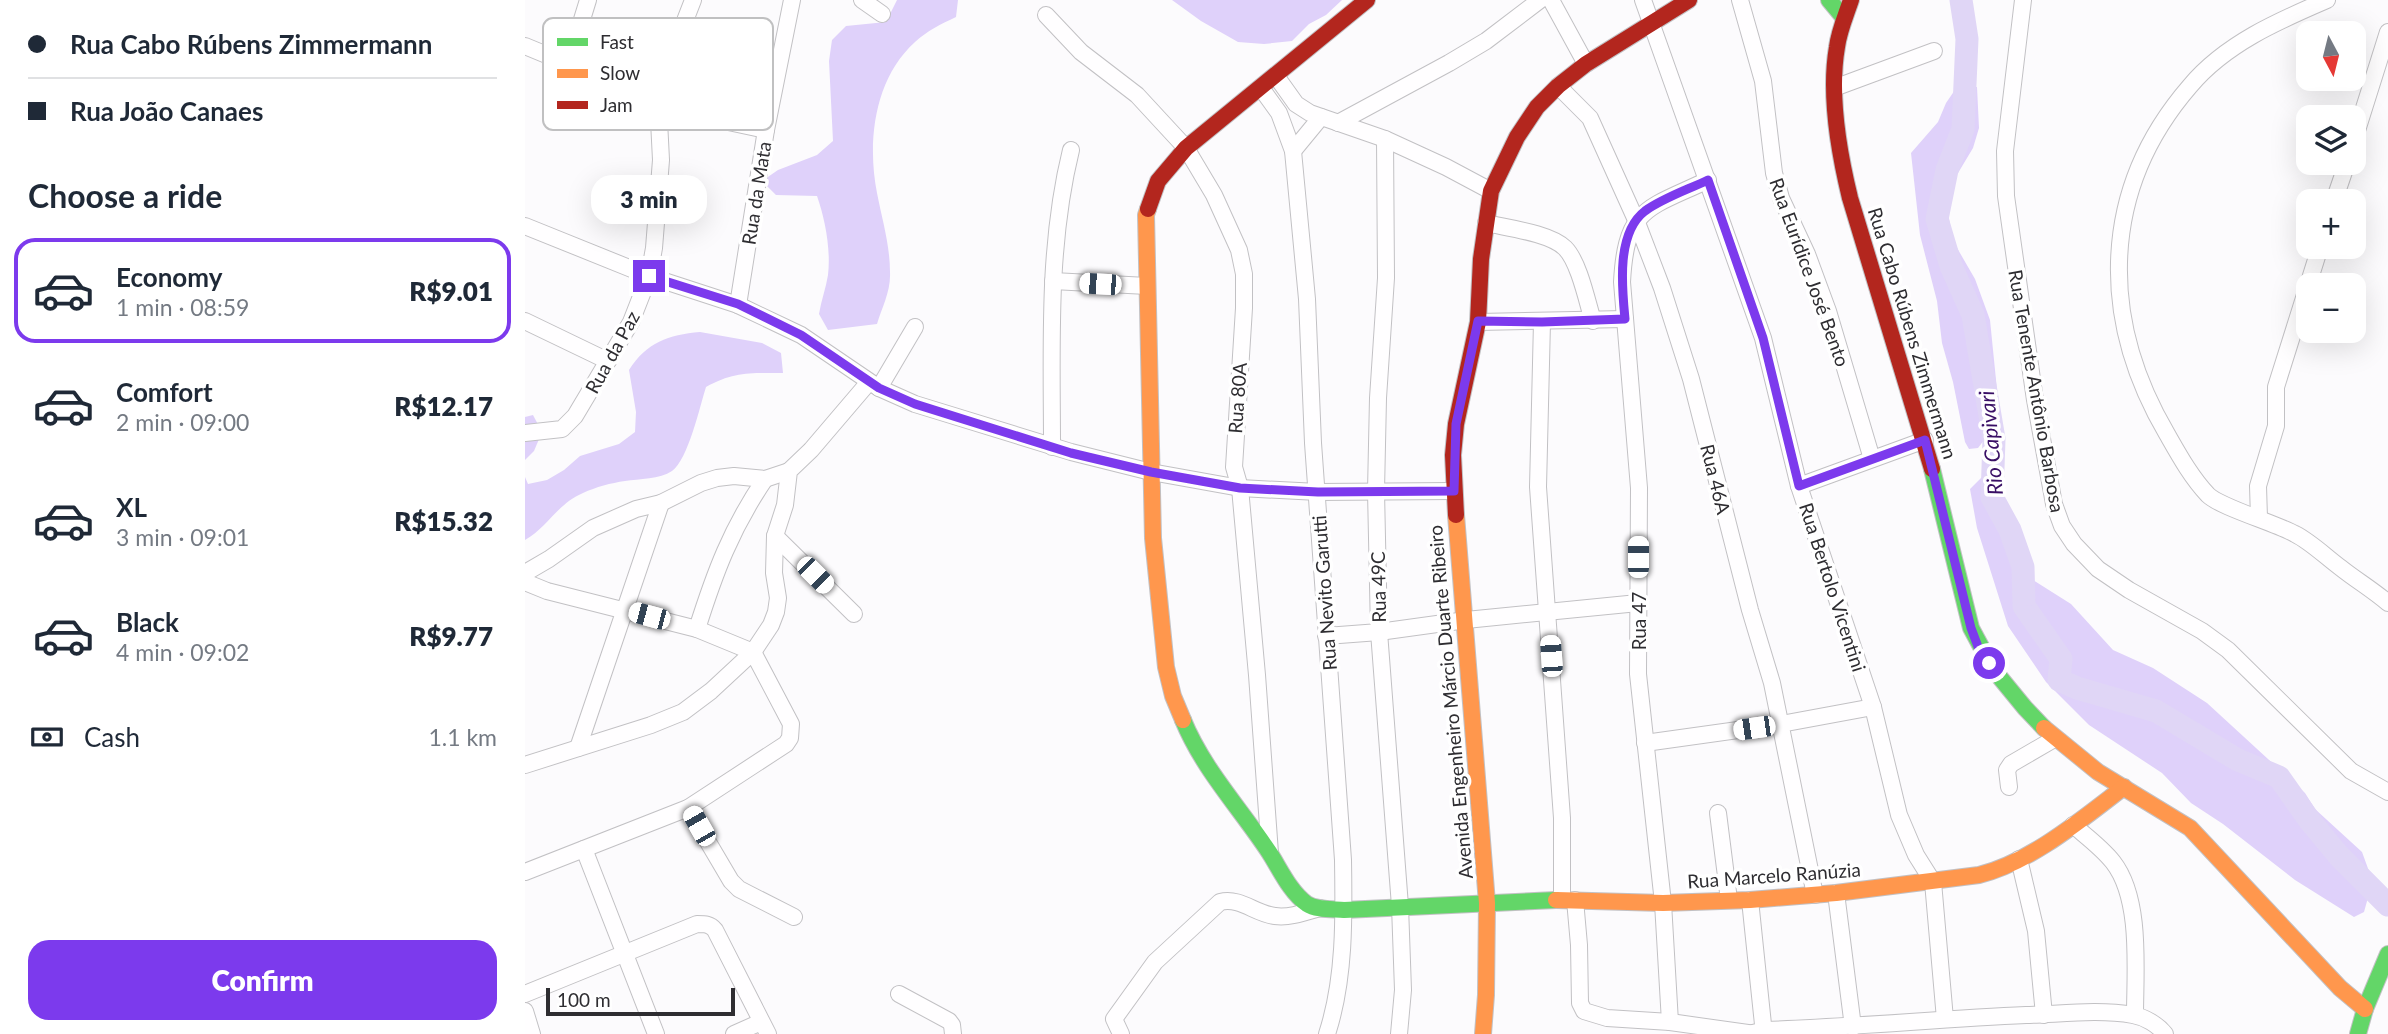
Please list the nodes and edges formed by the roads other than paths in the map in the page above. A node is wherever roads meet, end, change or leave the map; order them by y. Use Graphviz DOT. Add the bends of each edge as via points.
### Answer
graph roads {
  1 [pos="588,0"];
  2 [pos="693,0"];
  3 [pos="792,0"];
  4 [pos="862,0"];
  5 [pos="1367,0"];
  6 [pos="1540,0"];
  7 [pos="1552,0"];
  8 [pos="1643,0"];
  9 [pos="1689,0"];
  10 [pos="1740,0"];
  11 [pos="1829,0"];
  12 [pos="1851,0"];
  13 [pos="2023,0"];
  14 [pos="2327,0"];
  15 [pos="883,15"];
  16 [pos="1046,15"];
  17 [pos="582,18"];
  18 [pos="686,18"];
  19 [pos="1844,18"];
  20 [pos="1651,24"];
  21 [pos="2388,32"];
  22 [pos="525,46"];
  23 [pos="1934,51"];
  24 [pos="543,54"];
  25 [pos="1586,64"];
  26 [pos="1276,76"];
  27 [pos="1558,86"];
  28 [pos="1261,88"];
  29 [pos="1834,88"];
  30 [pos="773,95"];
  31 [pos="2365,105"];
  32 [pos="1321,117"];
  33 [pos="1338,123"];
  34 [pos="659,130"];
  35 [pos="766,130"];
  36 [pos="1385,139"];
  37 [pos="1186,148"];
  38 [pos="1071,150"];
  39 [pos="1293,151"];
  40 [pos="1708,180"];
  41 [pos="1491,191"];
  42 [pos="1636,219"];
  43 [pos="1486,223"];
  44 [pos="525,226"];
  45 [pos="2316,259"];
  46 [pos="649,276"];
  47 [pos="1053,281"];
  48 [pos="1147,286"];
  49 [pos="738,304"];
  50 [pos="1625,319"];
  51 [pos="525,321"];
  52 [pos="1478,321"];
  53 [pos="1593,321"];
  54 [pos="1542,322"];
  55 [pos="915,327"];
  56 [pos="608,361"];
  57 [pos="874,385"];
  58 [pos="525,433"];
  59 [pos="1925,440"];
  60 [pos="1052,447"];
  61 [pos="1872,459"];
  62 [pos="789,471"];
  63 [pos="1151,472"];
  64 [pos="765,479"];
  65 [pos="1799,486"];
  66 [pos="1240,488"];
  67 [pos="1376,491"];
  68 [pos="1454,491"];
  69 [pos="1318,492"];
  70 [pos="661,503"];
  71 [pos="2259,518"];
  72 [pos="775,536"];
  73 [pos="525,573"];
  74 [pos="525,582"];
  75 [pos="2387,596"];
  76 [pos="1638,603"];
  77 [pos="624,610"];
  78 [pos="1547,612"];
  79 [pos="854,614"];
  80 [pos="1466,620"];
  81 [pos="697,629"];
  82 [pos="1379,632"];
  83 [pos="1326,636"];
  84 [pos="753,652"];
  85 [pos="1873,707"];
  86 [pos="1781,724"];
  87 [pos="2054,739"];
  88 [pos="1645,743"];
  89 [pos="578,748"];
  90 [pos="525,765"];
  91 [pos="2009,787"];
  92 [pos="2124,787"];
  93 [pos="2388,792"];
  94 [pos="688,808"];
  95 [pos="1718,813"];
  96 [pos="2073,825"];
  97 [pos="584,849"];
  98 [pos="1270,853"];
  99 [pos="2019,859"];
  100 [pos="525,872"];
  101 [pos="1933,882"];
  102 [pos="1836,893"];
  103 [pos="1815,895"];
  104 [pos="1569,900"];
  105 [pos="1729,900"];
  106 [pos="1750,900"];
  107 [pos="1487,903"];
  108 [pos="1663,903"];
  109 [pos="1400,906"];
  110 [pos="1320,908"];
  111 [pos="1344,910"];
  112 [pos="794,917"];
  113 [pos="623,954"];
  114 [pos="2388,954"];
  115 [pos="525,994"];
  116 [pos="899,994"];
  117 [pos="2365,1009"];
  118 [pos="525,1011"];
  119 [pos="2044,1015"];
  120 [pos="2135,1015"];
  121 [pos="1945,1019"];
  122 [pos="1670,1022"];
  123 [pos="1606,1026"];
  124 [pos="1630,1027"];
  125 [pos="1853,1027"];
  126 [pos="764,1028"];
  127 [pos="1809,1031"];
  128 [pos="1733,1032"];
  129 [pos="1759,1033"];
  130 [pos="532,1034"];
  131 [pos="656,1034"];
  132 [pos="734,1034"];
  133 [pos="953,1034"];
  134 [pos="1121,1034"];
  135 [pos="1327,1034"];
  136 [pos="1399,1034"];
  137 [pos="1483,1034"];
  138 [pos="2165,1034"];
  139 [pos="2358,1034"];
  1 -- 17 [label="street"];
  2 -- 18 [label="street, Rua da Paz"];
  3 -- 30 [label="street, Rua da Mata"];
  4 -- 15 [label="street"];
  5 -- 26 [label="street"];
  6 -- 33 [label="street" via="1449,64"];
  7 -- 25 [label="street"];
  8 -- 20 [label="street, Rua Bertolo Vicentini"];
  9 -- 20 [label="street, Avenida Engenheiro Márcio Duarte Ribeiro"];
  10 -- 61 [label="street, Rua Eurídice José Bento" via="1763,81 1781,198 1828,311"];
  11 -- 19 [label="street"];
  12 -- 19 [label="street, Rua Cabo Rúbens Zimmermann"];
  13 -- 93 [label="street, Rua Tenente Antônio Barbosa" via="2005,151 2006,196 2035,400 2062,526 2098,569 2228,650 2351,771"];
  14 -- 71 [label="street" via="2250,37 2190,85 2153,139 2135,174 2124,211 2119,304 2131,356 2151,407 2211,497"];
  16 -- 37 [label="street, Rua 80A" via="1081,52 1137,95"];
  19 -- 29 [label="street, Rua Cabo Rúbens Zimmermann" via="1836,43"];
  20 -- 25 [label="street, Avenida Engenheiro Márcio Duarte Ribeiro"];
  20 -- 40 [label="street, Rua Bertolo Vicentini"];
  21 -- 31 [label="street"];
  22 -- 24 [label="street"];
  23 -- 29 [label="street"];
  25 -- 27 [label="street, Avenida Engenheiro Márcio Duarte Ribeiro"];
  26 -- 28 [label="street"];
  26 -- 32 [label="street" via="1296,104"];
  27 -- 41 [label="street, Avenida Engenheiro Márcio Duarte Ribeiro" via="1517,137"];
  27 -- 42 [label="street, Rua 46A" via="1590,118"];
  28 -- 37 [label="street"];
  28 -- 39 [label="street, Rua Nevito Garutti" via="1279,113"];
  29 -- 59 [label="street, Rua Cabo Rúbens Zimmermann" via="1840,157 1848,188"];
  32 -- 33 [label="street"];
  32 -- 39 [label="street"];
  33 -- 36 [label="street"];
  34 -- 46 [label="street, Rua da Paz" via="661,160"];
  35 -- 49 [label="street, Rua da Mata"];
  36 -- 41 [label="street"];
  36 -- 67 [label="street, Rua 49C" via="1386,278"];
  37 -- 48 [label="street" via="1165,170 1150,199"];
  37 -- 66 [label="street, Rua 80A" via="1219,206 1239,250 1244,274 1234,444"];
  38 -- 47 [label="street" via="1057,222"];
  39 -- 69 [label="street, Rua Nevito Garutti"];
  40 -- 42 [label="street"];
  40 -- 65 [label="street, Rua Bertolo Vicentini" via="1763,338"];
  41 -- 43 [label="street, Avenida Engenheiro Márcio Duarte Ribeiro"];
  42 -- 50 [label="street, Rua 47" via="1623,258"];
  42 -- 86 [label="street, Rua 46A" via="1691,379"];
  43 -- 52 [label="street, Avenida Engenheiro Márcio Duarte Ribeiro"];
  43 -- 53 [label="street" via="1553,240 1565,248"];
  44 -- 46 [label="street"];
  45 -- 71 [label="street" via="2276,387 2276,426 2259,486"];
  46 -- 49 [label="street"];
  46 -- 56 [label="street, Rua da Paz" via="631,322"];
  47 -- 48 [label="street"];
  47 -- 60 [label="street"];
  48 -- 63 [label="street"];
  49 -- 57 [label="street" via="801,335"];
  50 -- 53 [label="street"];
  50 -- 76 [label="street, Rua 47" via="1639,488"];
  51 -- 56 [label="street"];
  52 -- 54 [label="street"];
  52 -- 68 [label="street, Avenida Engenheiro Márcio Duarte Ribeiro" via="1456,424"];
  53 -- 54 [label="street"];
  54 -- 78 [label="street" via="1538,487"];
  55 -- 57 [label="street"];
  56 -- 58 [label="street, Rua da Paz" via="562,429"];
  57 -- 60 [label="street" via="915,404"];
  57 -- 62 [label="street"];
  59 -- 61 [label="street"];
  59 -- 87 [label="street, Rua Cabo Rúbens Zimmermann" via="1980,652"];
  60 -- 63 [label="street"];
  61 -- 65 [label="street"];
  62 -- 64 [label="street"];
  62 -- 72 [label="street" via="786,505"];
  63 -- 66 [label="street"];
  63 -- 98 [label="street" via="1159,607 1173,696 1208,766"];
  64 -- 70 [label="street" via="717,478"];
  64 -- 81 [label="street" via="731,533"];
  65 -- 85 [label="street, Rua Bertolo Vicentini"];
  66 -- 69 [label="street"];
  66 -- 98 [label="street, Rua 80A"];
  67 -- 68 [label="street"];
  67 -- 69 [label="street"];
  67 -- 82 [label="street, Rua 49C"];
  68 -- 80 [label="street, Avenida Engenheiro Márcio Duarte Ribeiro"];
  69 -- 83 [label="street, Rua Nevito Garutti"];
  70 -- 73 [label="street" via="593,528"];
  70 -- 77 [label="street"];
  71 -- 75 [label="street" via="2297,535"];
  72 -- 79 [label="street"];
  72 -- 84 [label="street" via="776,612"];
  74 -- 77 [label="street"];
  76 -- 78 [label="street"];
  76 -- 88 [label="street, Rua 47"];
  77 -- 81 [label="street"];
  77 -- 89 [label="street"];
  78 -- 80 [label="street"];
  78 -- 104 [label="street"];
  80 -- 82 [label="street"];
  80 -- 107 [label="street, Avenida Engenheiro Márcio Duarte Ribeiro"];
  81 -- 84 [label="street"];
  82 -- 83 [label="street"];
  82 -- 109 [label="street, Rua 49C"];
  83 -- 111 [label="street, Rua Nevito Garutti"];
  84 -- 89 [label="street" via="683,712"];
  84 -- 94 [label="street" via="791,724 790,738"];
  85 -- 86 [label="street"];
  85 -- 101 [label="street, Rua Bertolo Vicentini" via="1899,815"];
  86 -- 88 [label="street"];
  86 -- 103 [label="street, Rua 46A"];
  87 -- 91 [label="street" via="2011,764"];
  87 -- 92 [label="street, Rua Cabo Rúbens Zimmermann"];
  88 -- 108 [label="street, Rua 47"];
  89 -- 90 [label="street"];
  92 -- 96 [label="street, Rua Marcelo Ranúzia"];
  92 -- 117 [label="street, Rua Cabo Rúbens Zimmermann" via="2190,828"];
  94 -- 97 [label="street"];
  94 -- 112 [label="street" via="731,881"];
  95 -- 105 [label="street"];
  96 -- 99 [label="street, Rua Marcelo Ranúzia"];
  96 -- 120 [label="street" via="2115,864 2126,886 2133,920"];
  97 -- 100 [label="street"];
  97 -- 113 [label="street"];
  98 -- 110 [label="street" via="1304,902"];
  99 -- 101 [label="street, Rua Marcelo Ranúzia" via="1995,871"];
  99 -- 119 [label="street" via="2036,931"];
  101 -- 102 [label="street, Rua Marcelo Ranúzia"];
  101 -- 121 [label="street, Rua Bertolo Vicentini"];
  102 -- 103 [label="street, Rua Marcelo Ranúzia"];
  102 -- 125 [label="street"];
  103 -- 106 [label="street, Rua Marcelo Ranúzia"];
  104 -- 107 [label="street, Rua Marcelo Ranúzia"];
  104 -- 108 [label="street, Rua Marcelo Ranúzia"];
  104 -- 123 [label="street" via="1579,945 1580,1003"];
  105 -- 106 [label="street, Rua Marcelo Ranúzia"];
  105 -- 108 [label="street, Rua Marcelo Ranúzia"];
  106 -- 129 [label="street"];
  107 -- 109 [label="street, Rua Marcelo Ranúzia"];
  107 -- 137 [label="street, Avenida Engenheiro Márcio Duarte Ribeiro"];
  108 -- 122 [label="street, Rua 47"];
  109 -- 111 [label="street, Rua Marcelo Ranúzia"];
  109 -- 136 [label="street, Rua 49C" via="1403,990"];
  110 -- 111 [label="street, Rua Marcelo Ranúzia"];
  110 -- 134 [label="street" via="1275,916 1240,902 1220,902 1155,962 1114,1019"];
  111 -- 135 [label="street, Rua Nevito Garutti" via="1341,965"];
  113 -- 115 [label="street"];
  113 -- 126 [label="street" via="697,923 711,926"];
  113 -- 131 [label="street"];
  114 -- 117 [label="street"];
  116 -- 133 [label="street" via="949,1021"];
  117 -- 139 [label="street"];
  118 -- 130 [label="street"];
  119 -- 120 [label="street"];
  119 -- 121 [label="street"];
  120 -- 138 [label="street"];
  121 -- 125 [label="street"];
  122 -- 124 [label="street"];
  122 -- 128 [label="street"];
  123 -- 124 [label="street"];
  125 -- 127 [label="street"];
  126 -- 132 [label="street"];
  127 -- 129 [label="street"];
  128 -- 129 [label="street"];
}
